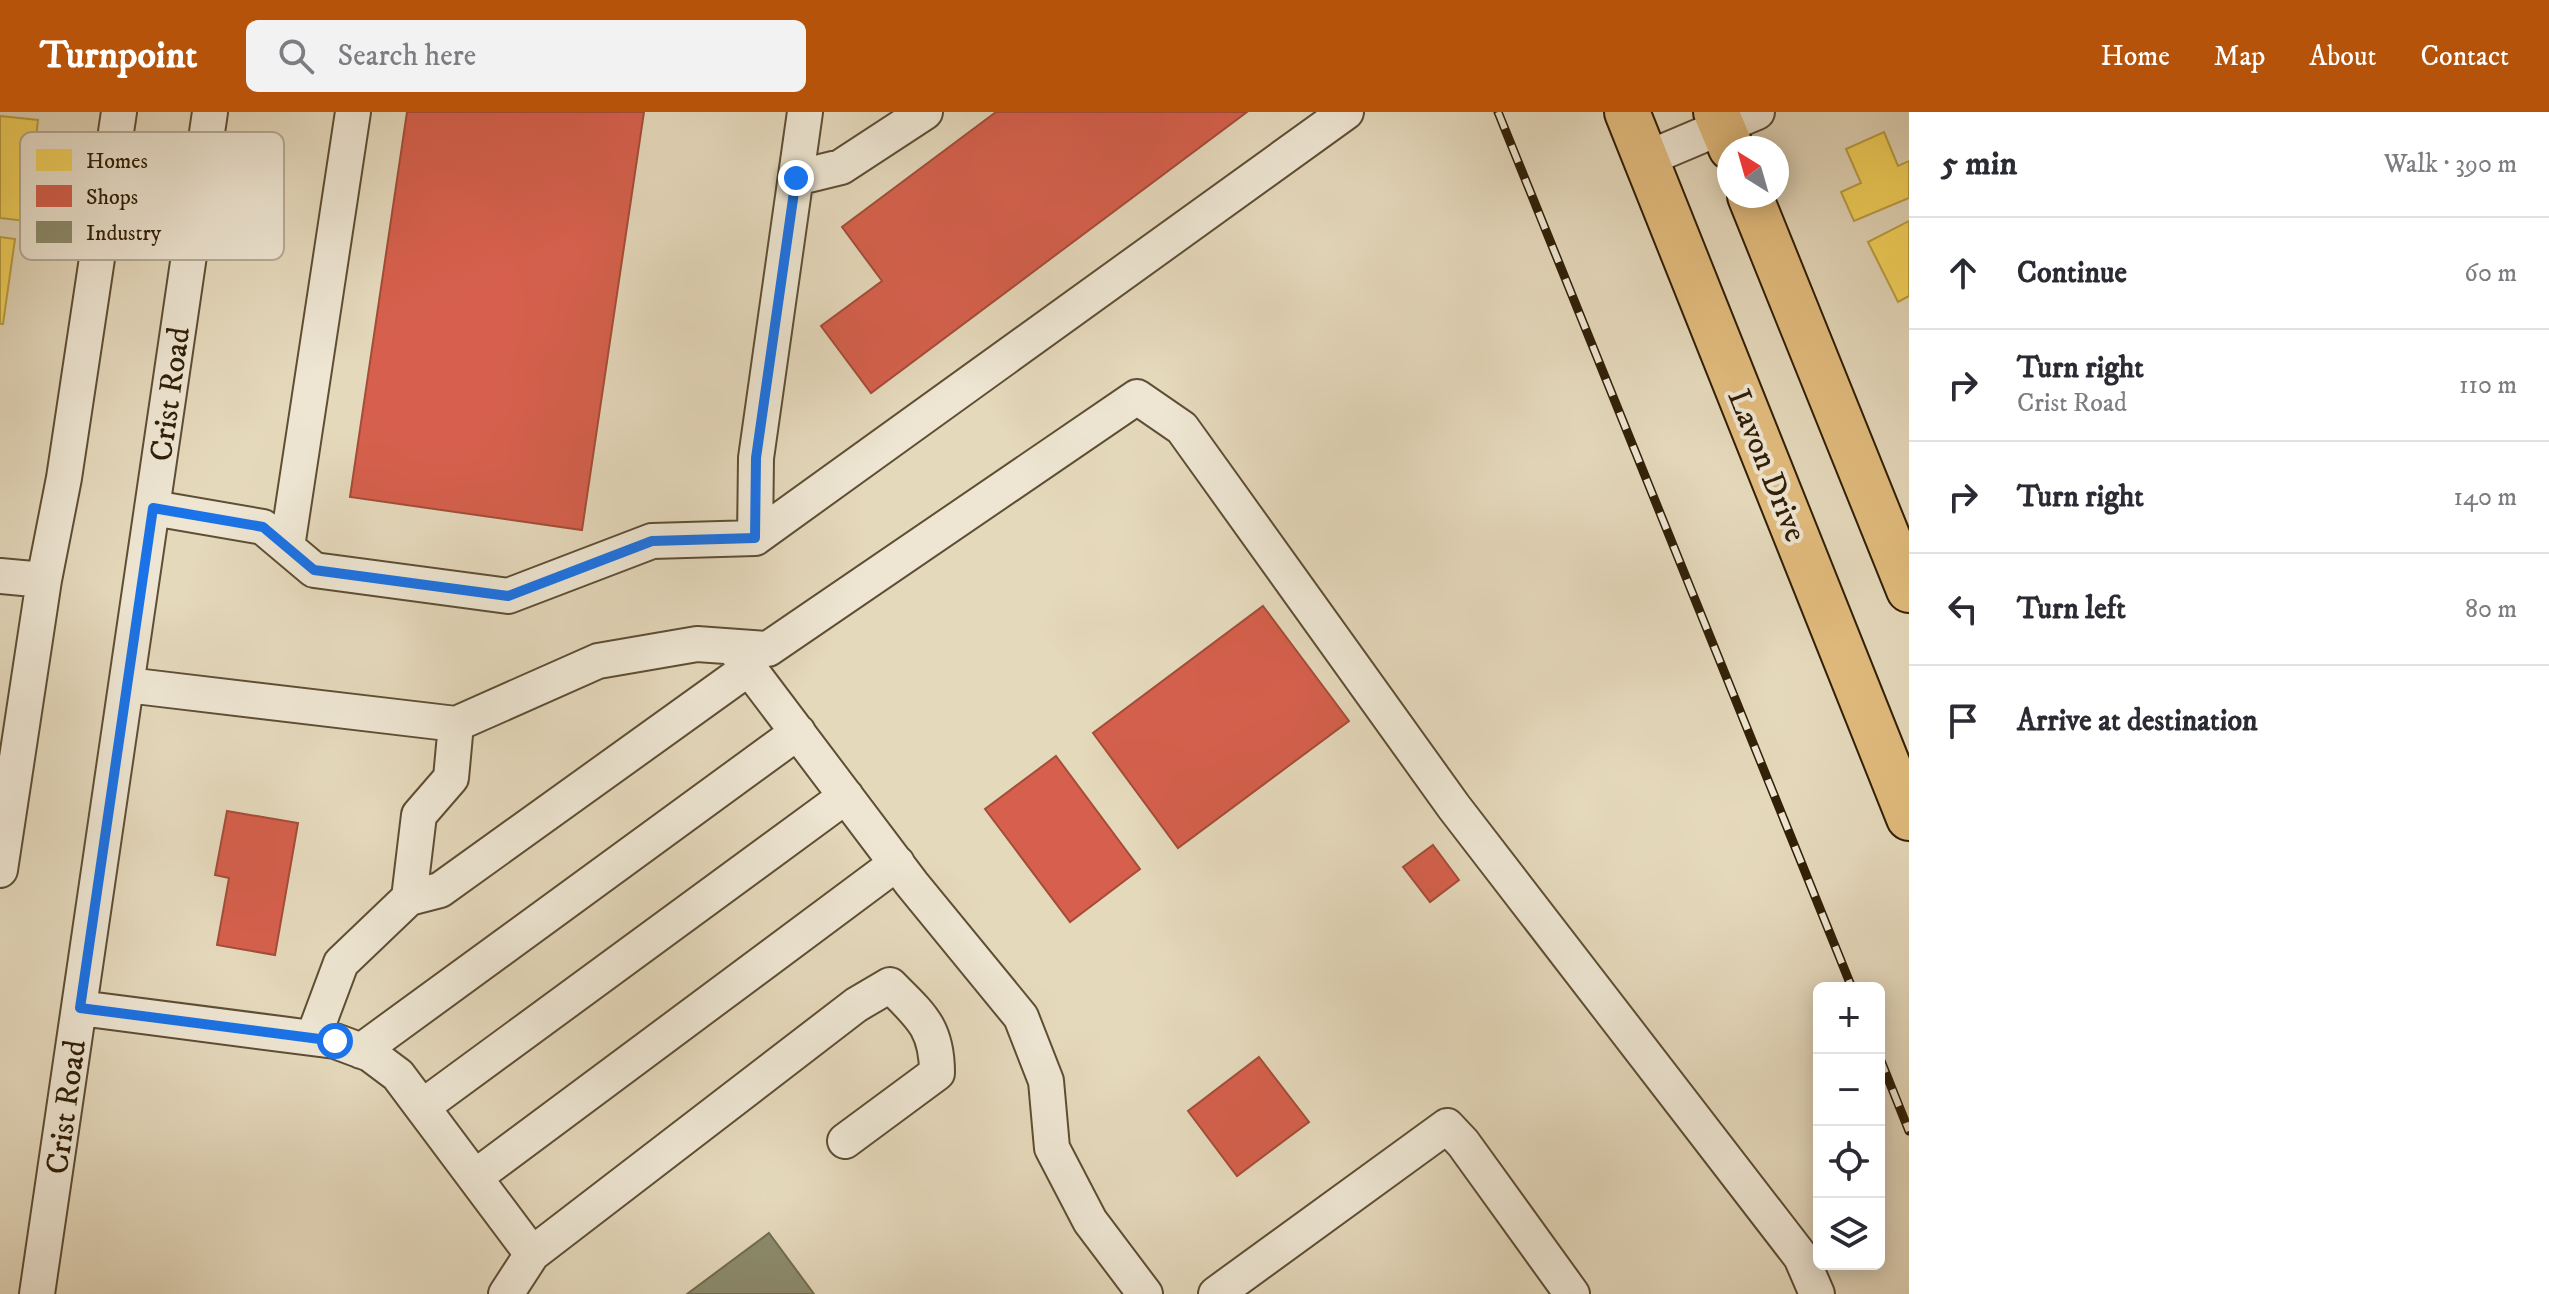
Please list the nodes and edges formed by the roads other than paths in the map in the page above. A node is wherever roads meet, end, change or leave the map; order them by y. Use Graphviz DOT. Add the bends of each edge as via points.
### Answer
graph roads {
  1 [pos="119,112"];
  2 [pos="210,112"];
  3 [pos="353,112"];
  4 [pos="805,112"];
  5 [pos="925,112"];
  6 [pos="1346,112"];
  7 [pos="1627,112"];
  8 [pos="1731,125"];
  9 [pos="116,132"];
  10 [pos="207,132"];
  11 [pos="1646,159"];
  12 [pos="796,178"];
  13 [pos="1755,208"];
  14 [pos="97,260"];
  15 [pos="189,260"];
  16 [pos="153,508"];
  17 [pos="755,538"];
  18 [pos="287,547"];
  19 [pos="0,576"];
  20 [pos="44,580"];
  21 [pos="1909,590"];
  22 [pos="741,657"];
  23 [pos="127,685"];
  24 [pos="456,724"];
  25 [pos="798,732"];
  26 [pos="846,796"];
  27 [pos="1909,818"];
  28 [pos="897,863"];
  29 [pos="0,870"];
  30 [pos="409,898"];
  31 [pos="80,1008"];
  32 [pos="313,1038"];
  33 [pos="361,1051"];
  34 [pos="422,1107"];
  35 [pos="845,1141"];
  36 [pos="475,1177"];
  37 [pos="532,1254"];
  38 [pos="37,1294"];
  39 [pos="506,1294"];
  40 [pos="1145,1294"];
  41 [pos="1216,1294"];
  42 [pos="1572,1294"];
  43 [pos="1817,1294"];
  1 -- 9 [label="street"];
  2 -- 10 [label="street, Crist Road"];
  3 -- 18 [label="street"];
  4 -- 12 [label="street"];
  5 -- 12 [label="street" via="841,167"];
  6 -- 17 [label="street"];
  7 -- 11 [label="main road, Lavon Drive"];
  8 -- 11 [label="street"];
  11 -- 27 [label="main road, Lavon Drive"];
  12 -- 17 [label="street" via="756,458"];
  13 -- 21 [label="main road"];
  14 -- 20 [label="street"];
  15 -- 16 [label="street, Crist Road"];
  16 -- 18 [label="street" via="263,527"];
  16 -- 23 [label="street, Crist Road"];
  17 -- 18 [label="street" via="652,541 508,596 314,570"];
  19 -- 20 [label="street"];
  20 -- 29 [label="street"];
  22 -- 24 [label="street" via="697,644 598,661"];
  22 -- 25 [label="street"];
  22 -- 30 [label="street" via="440,890"];
  22 -- 43 [label="street" via="768,649 1137,397 1182,428 1454,807 1801,1257"];
  23 -- 24 [label="street"];
  23 -- 31 [label="street, Crist Road"];
  24 -- 30 [label="street" via="451,778 419,815"];
  25 -- 26 [label="street"];
  25 -- 33 [label="street"];
  26 -- 28 [label="street"];
  26 -- 34 [label="street"];
  28 -- 36 [label="street"];
  28 -- 40 [label="street" via="1021,1017 1046,1081 1052,1148 1090,1221"];
  30 -- 32 [label="street" via="341,963"];
  31 -- 32 [label="street"];
  31 -- 38 [label="street, Crist Road"];
  32 -- 33 [label="street"];
  33 -- 34 [label="street" via="398,1075"];
  34 -- 36 [label="street"];
  35 -- 37 [label="street" via="937,1073 937,1043 919,1013 890,985 830,1024"];
  36 -- 37 [label="street"];
  37 -- 39 [label="street"];
  41 -- 42 [label="street" via="1447,1126"];
}
